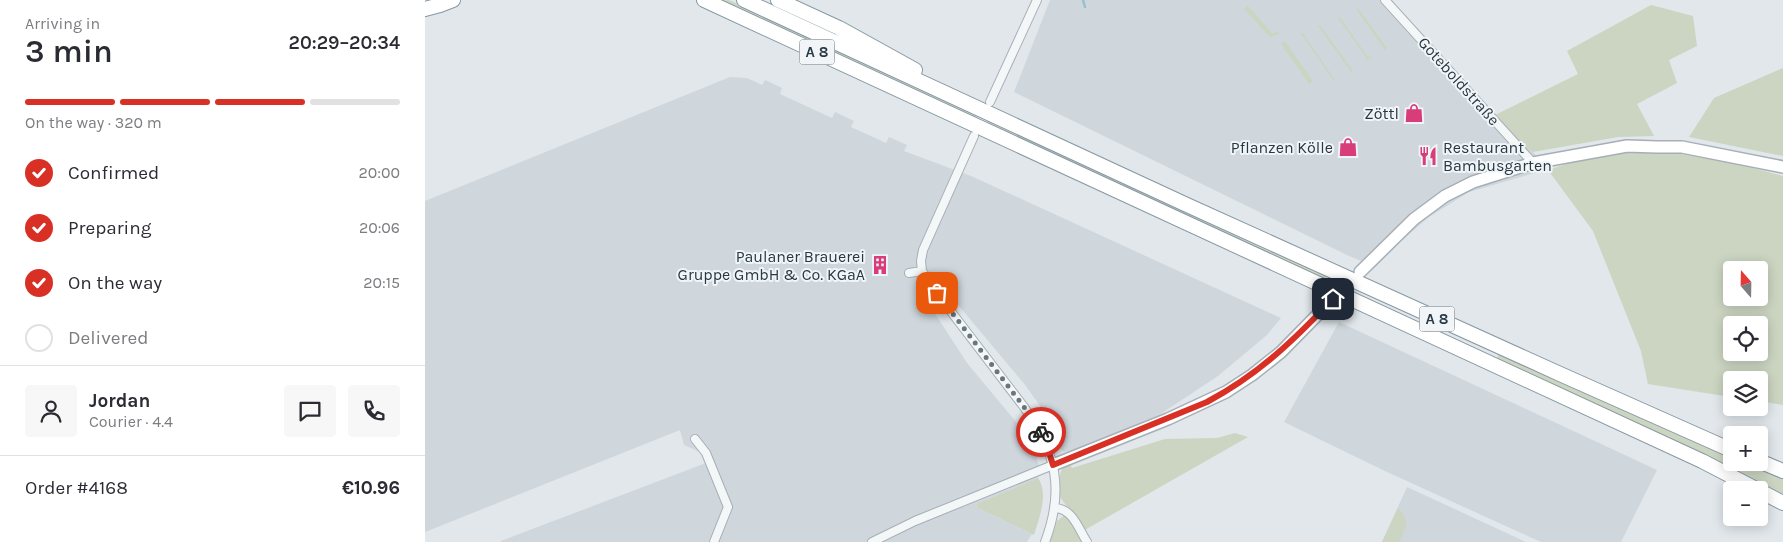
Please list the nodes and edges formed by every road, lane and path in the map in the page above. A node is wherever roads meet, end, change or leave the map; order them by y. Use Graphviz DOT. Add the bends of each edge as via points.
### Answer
graph roads {
  1 [pos="453,0"];
  2 [pos="704,0"];
  3 [pos="744,0"];
  4 [pos="777,0"];
  5 [pos="1037,0"];
  6 [pos="1385,0"];
  7 [pos="425,9"];
  8 [pos="943,92"];
  9 [pos="990,102"];
  10 [pos="974,136"];
  11 [pos="1533,163"];
  12 [pos="1783,167"];
  13 [pos="922,271"];
  14 [pos="1360,272"];
  15 [pos="909,273"];
  16 [pos="1333,299"];
  17 [pos="695,438"];
  18 [pos="1723,446"];
  19 [pos="1053,465"];
  20 [pos="1768,465"];
  21 [pos="1783,471"];
  22 [pos="1783,503"];
  23 [pos="1055,508"];
  24 [pos="714,542"];
  25 [pos="871,542"];
  26 [pos="1045,542"];
  27 [pos="1087,542"];
  1 -- 7 [label="highway"];
  2 -- 22 [label="highway, A 8" via="1651,437"];
  3 -- 8 [label="highway, A 8"];
  4 -- 8 [label="highway" via="876,48 934,81"];
  5 -- 9 [label="street"];
  6 -- 11 [label="street, Goteboldstraße"];
  8 -- 18 [label="highway, A 8"];
  10 -- 13 [label="street" via="927,240 921,261"];
  11 -- 12 [label="street" via="1627,146 1691,149"];
  11 -- 14 [label="street" via="1473,182 1445,196 1414,219"];
  13 -- 15 [label="street"];
  13 -- 19 [label="street" via="1038,426"];
  16 -- 19 [label="street" via="1281,352 1226,392"];
  17 -- 24 [label="street" via="707,453 728,507"];
  19 -- 23 [label="street"];
  19 -- 25 [label="street"];
  20 -- 21 [label="highway"];
  23 -- 26 [label="street"];
  23 -- 27 [label="street" via="1071,515"];
}
